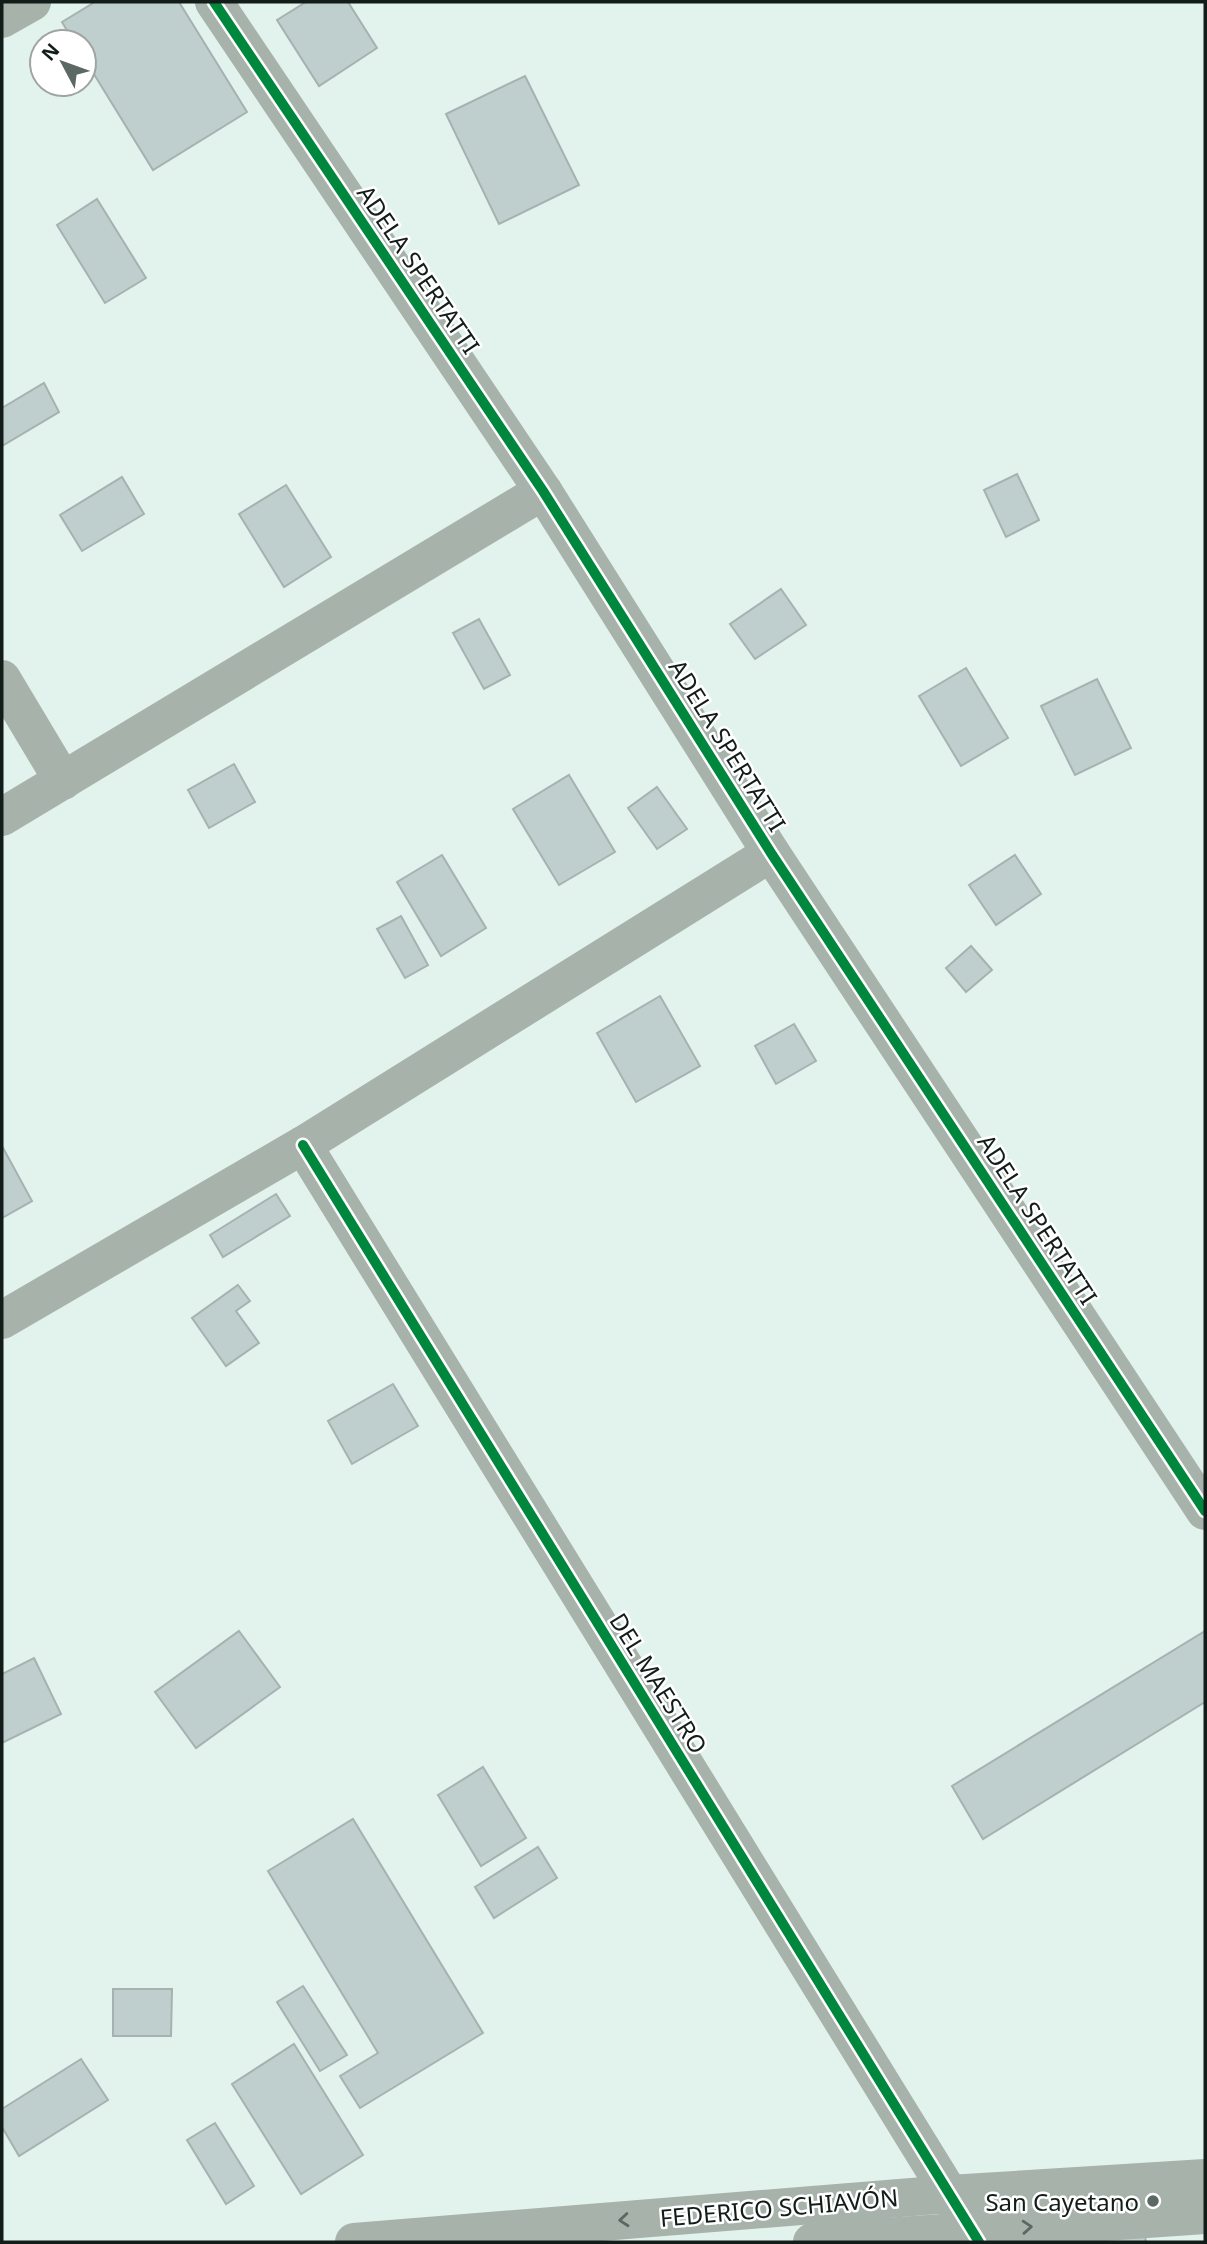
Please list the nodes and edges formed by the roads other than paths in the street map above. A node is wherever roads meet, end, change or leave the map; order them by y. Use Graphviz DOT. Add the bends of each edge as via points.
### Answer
graph roads {
  1 [pos="32,2"];
  2 [pos="214,2"];
  3 [pos="2,19"];
  4 [pos="543,491"];
  5 [pos="2,679"];
  6 [pos="63,780"];
  7 [pos="2,817"];
  8 [pos="771,853"];
  9 [pos="303,1145"];
  10 [pos="2,1320"];
  11 [pos="1205,1510"];
  12 [pos="1205,2178"];
  13 [pos="949,2194"];
  14 [pos="1205,2215"];
  15 [pos="975,2237"];
  16 [pos="354,2242"];
  17 [pos="812,2242"];
  1 -- 3 [label="street"];
  2 -- 4 [label="street, ADELA SPERTATTI"];
  4 -- 6 [label="street"];
  4 -- 8 [label="street, ADELA SPERTATTI"];
  5 -- 6 [label="street"];
  6 -- 7 [label="street"];
  8 -- 9 [label="street"];
  8 -- 11 [label="street, ADELA SPERTATTI"];
  9 -- 10 [label="street"];
  9 -- 13 [label="street, DEL MAESTRO"];
  12 -- 13 [label="street, FEDERICO SCHIAVÓN"];
  13 -- 15 [label="street, DEL MAESTRO"];
  13 -- 16 [label="street, FEDERICO SCHIAVÓN, one-way"];
  15 -- 14 [label="street, FEDERICO SCHIAVÓN, one-way"];
  15 -- 17 [label="street, FEDERICO SCHIAVÓN"];
}
